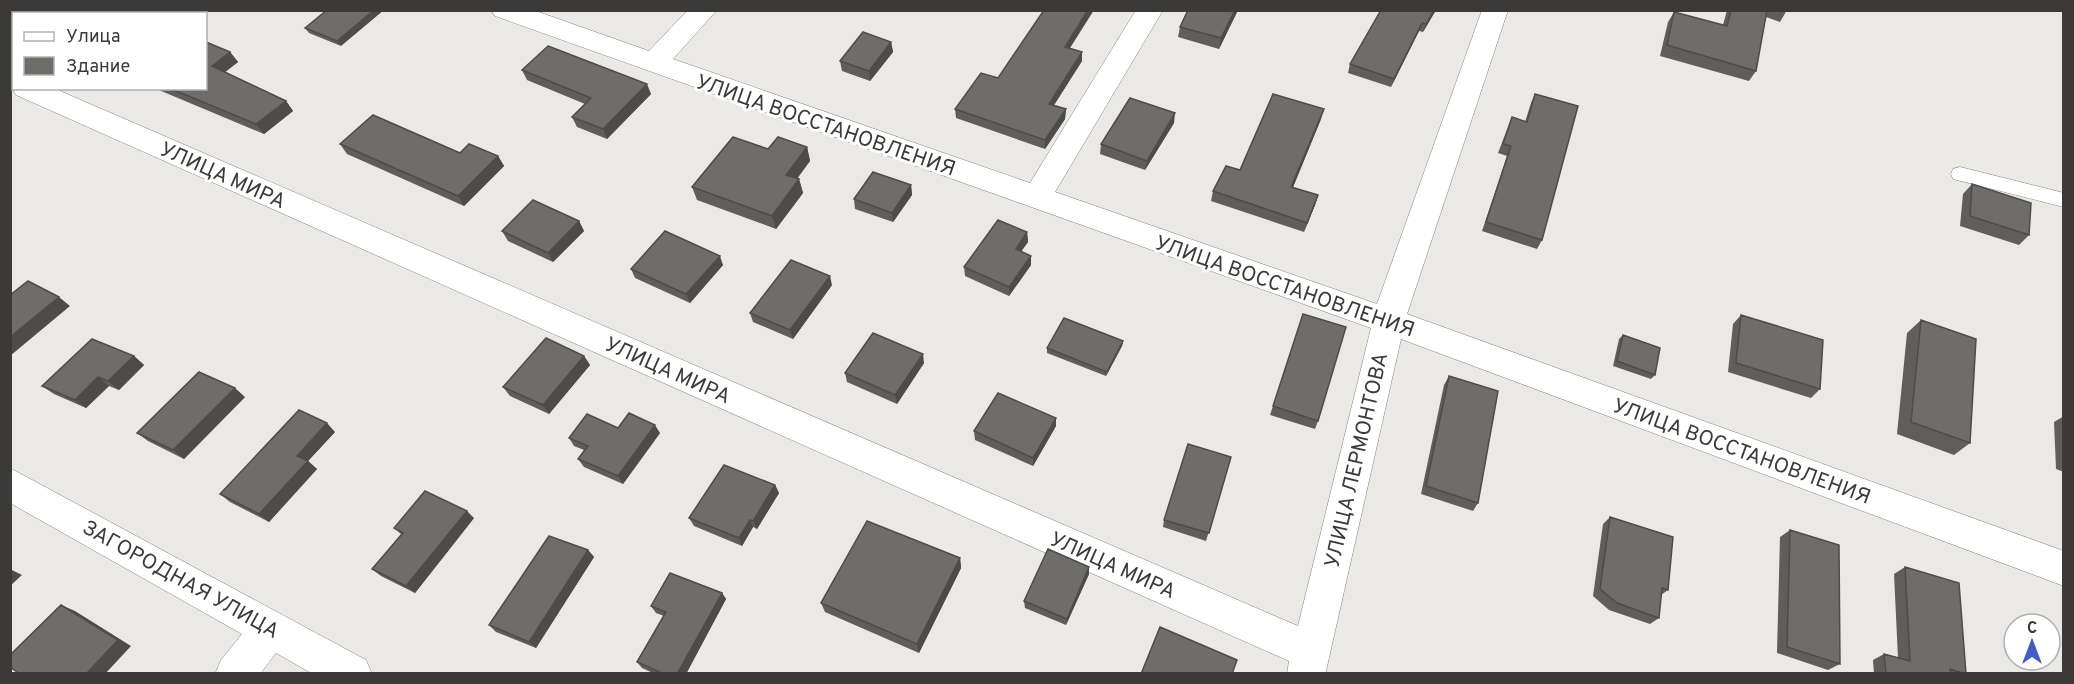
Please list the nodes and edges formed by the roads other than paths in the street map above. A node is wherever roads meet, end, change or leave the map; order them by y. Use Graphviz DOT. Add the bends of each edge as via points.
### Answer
graph roads {
  1 [pos="504,10"];
  2 [pos="704,10"];
  3 [pos="1150,10"];
  4 [pos="1495,10"];
  5 [pos="652,64"];
  6 [pos="30,90"];
  7 [pos="1960,174"];
  8 [pos="1036,198"];
  9 [pos="2064,200"];
  10 [pos="1389,321"];
  11 [pos="10,484"];
  12 [pos="2064,569"];
  13 [pos="271,628"];
  14 [pos="1308,662"];
  15 [pos="235,674"];
  16 [pos="352,674"];
  1 -- 5 [label="street, УЛИЦА ВОССТАНОВЛЕНИЯ"];
  2 -- 5 [label="street"];
  3 -- 8 [label="street"];
  4 -- 10 [label="street, УЛИЦА ЛЕРМОНТОВА"];
  5 -- 8 [label="street, УЛИЦА ВОССТАНОВЛЕНИЯ"];
  6 -- 14 [label="street, УЛИЦА МИРА"];
  7 -- 9 [label="lane"];
  8 -- 10 [label="street, УЛИЦА ВОССТАНОВЛЕНИЯ"];
  10 -- 12 [label="street, УЛИЦА ВОССТАНОВЛЕНИЯ"];
  10 -- 14 [label="street, УЛИЦА ЛЕРМОНТОВА"];
  11 -- 13 [label="street, ЗАГОРОДНАЯ УЛИЦА"];
  13 -- 15 [label="street"];
  13 -- 16 [label="street, ЗАГОРОДНАЯ УЛИЦА"];
}
